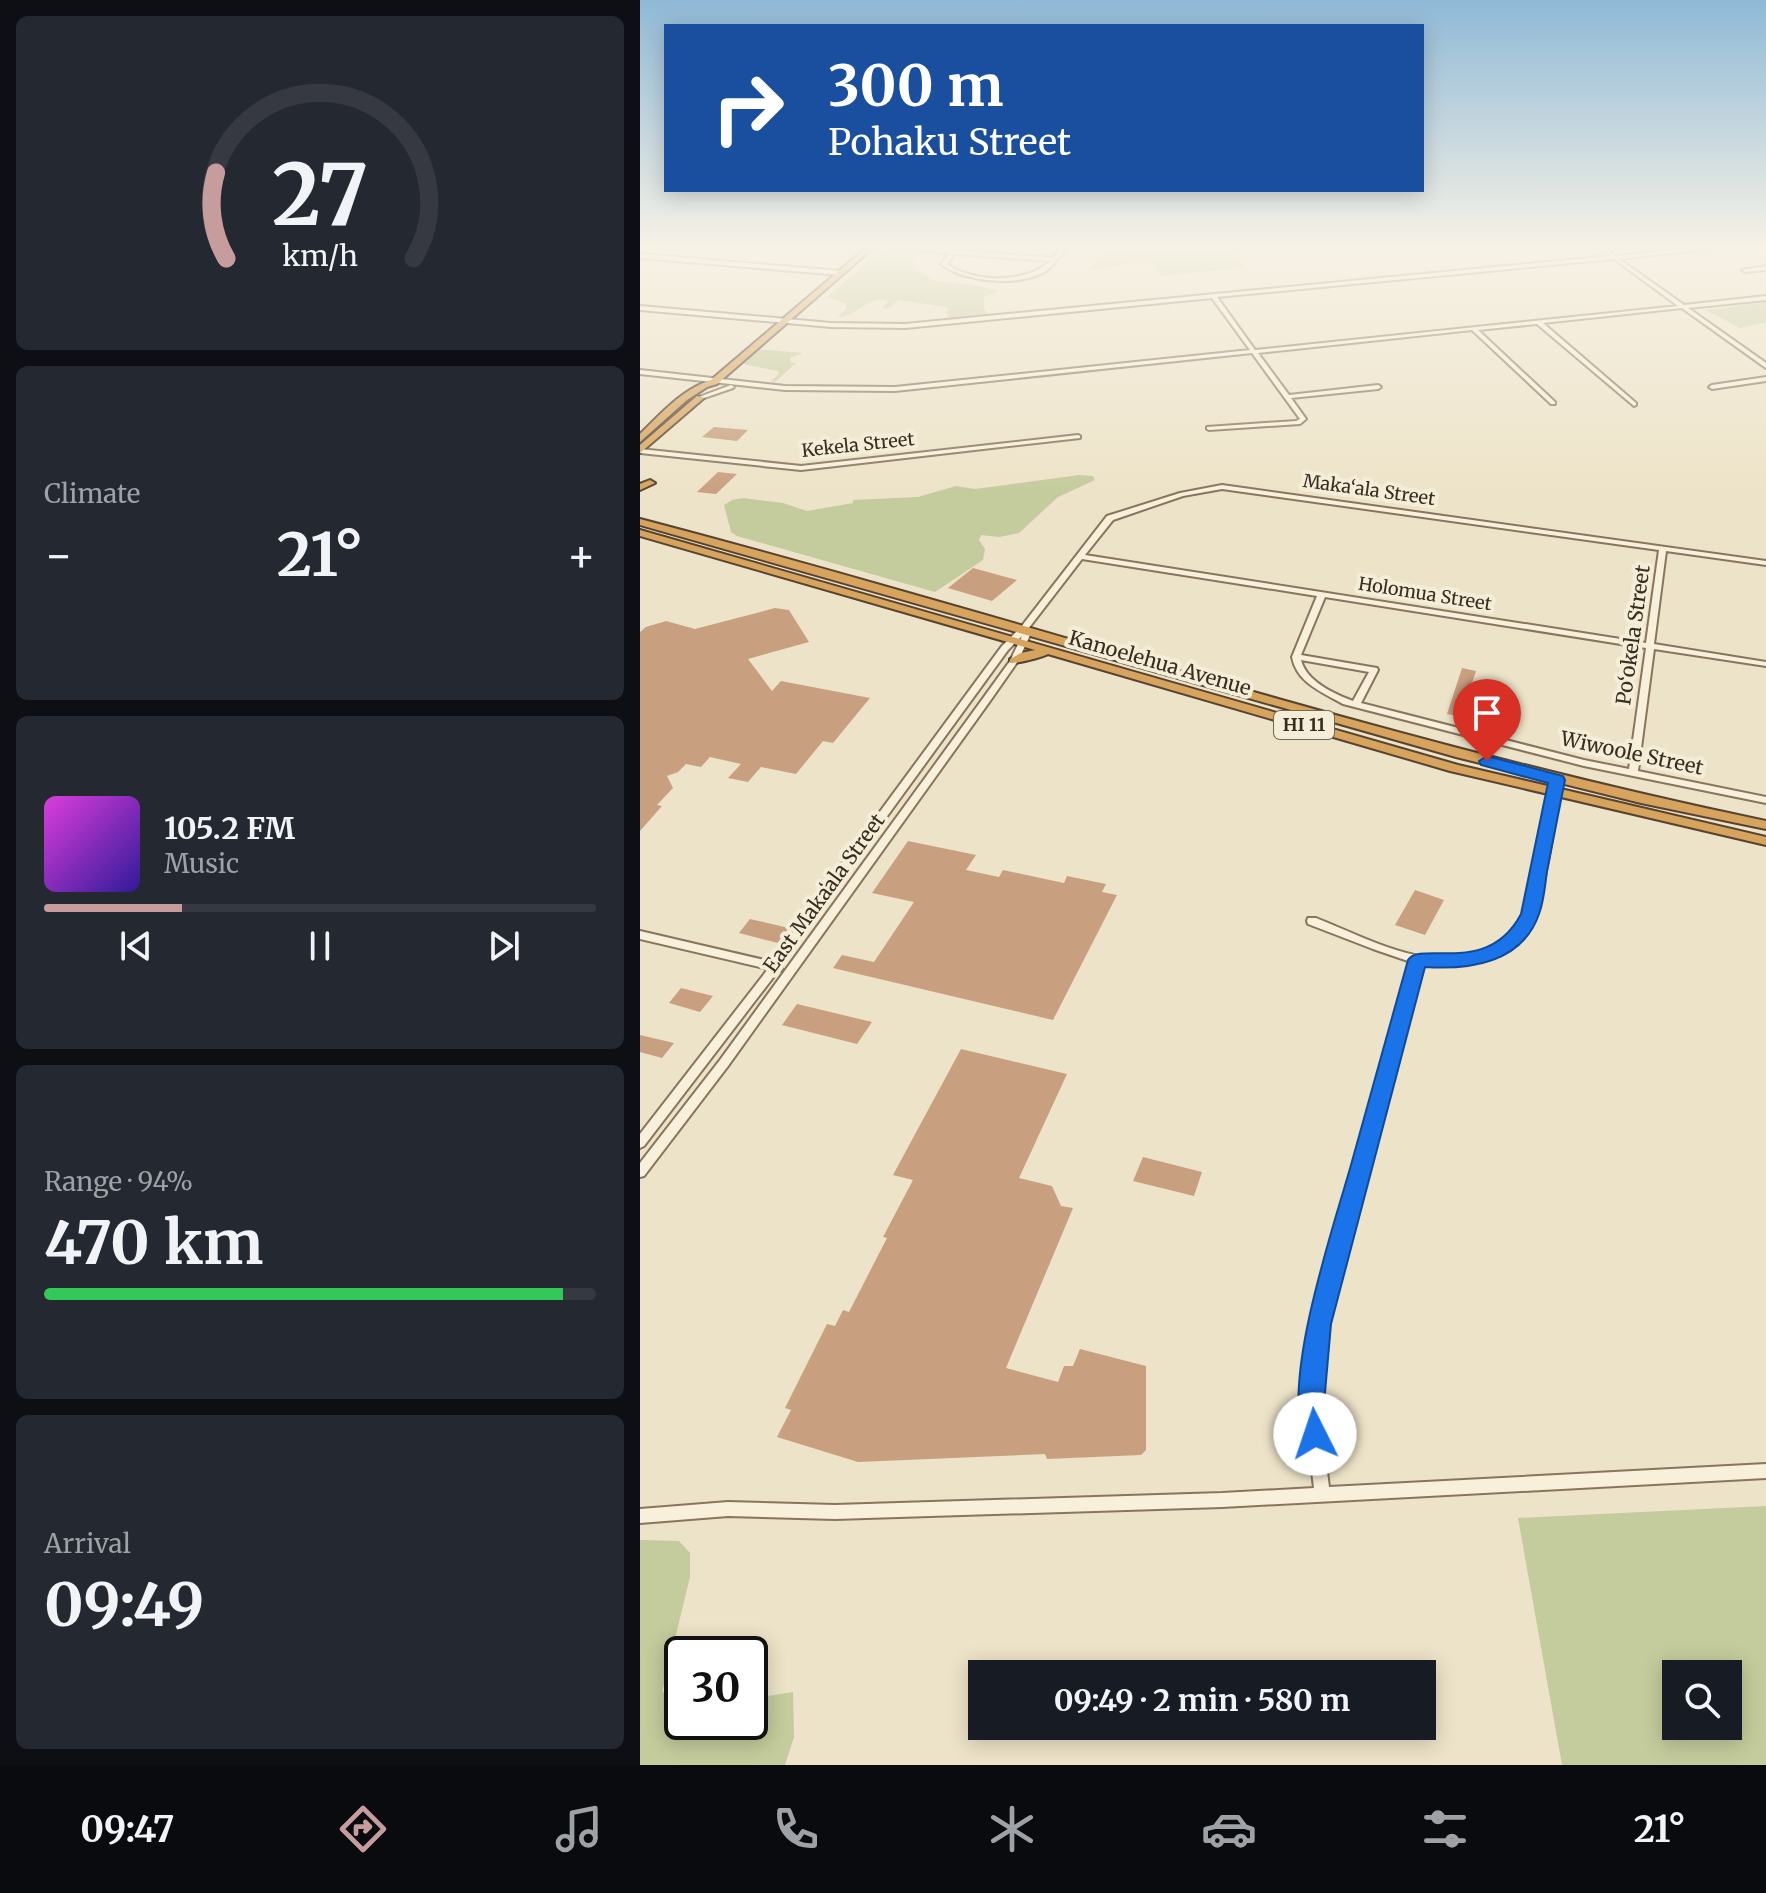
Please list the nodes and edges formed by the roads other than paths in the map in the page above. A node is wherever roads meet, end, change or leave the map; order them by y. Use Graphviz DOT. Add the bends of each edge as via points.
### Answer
graph roads {
  1 [pos="774,329"];
  2 [pos="1238,329"];
  3 [pos="1471,329"];
  4 [pos="1474,329"];
  5 [pos="1548,329"];
  6 [pos="1716,329"];
  7 [pos="1255,353"];
  8 [pos="1766,366"];
  9 [pos="642,372"];
  10 [pos="1766,379"];
  11 [pos="714,382"];
  12 [pos="1378,387"];
  13 [pos="1712,387"];
  14 [pos="785,388"];
  15 [pos="690,395"];
  16 [pos="702,397"];
  17 [pos="1287,397"];
  18 [pos="1553,403"];
  19 [pos="1634,404"];
  20 [pos="1209,428"];
  21 [pos="1078,437"];
  22 [pos="640,439"];
  23 [pos="640,451"];
  24 [pos="640,512"];
  25 [pos="640,522"];
  26 [pos="662,528"];
  27 [pos="640,533"];
  28 [pos="1663,548"];
  29 [pos="1079,556"];
  30 [pos="1766,563"];
  31 [pos="1322,594"];
  32 [pos="1026,630"];
  33 [pos="1018,642"];
  34 [pos="1649,645"];
  35 [pos="1055,653"];
  36 [pos="1296,657"];
  37 [pos="1014,661"];
  38 [pos="1766,664"];
  39 [pos="1356,704"];
  40 [pos="1633,774"];
  41 [pos="1556,787"];
  42 [pos="1766,800"];
  43 [pos="1766,825"];
  44 [pos="1766,841"];
  45 [pos="1312,921"];
  46 [pos="640,935"];
  47 [pos="1417,960"];
  48 [pos="776,966"];
  49 [pos="791,970"];
  50 [pos="640,1143"];
  51 [pos="640,1172"];
  52 [pos="1766,1471"];
  53 [pos="1322,1492"];
  54 [pos="640,1516"];
  1 -- 11 [label="highway"];
  2 -- 7 [label="street"];
  3 -- 7 [label="street"];
  4 -- 18 [label="street"];
  5 -- 19 [label="street"];
  6 -- 8 [label="street"];
  7 -- 14 [label="street" via="939,386"];
  7 -- 17 [label="street"];
  9 -- 11 [label="street"];
  9 -- 15 [label="street" via="686,382 693,387"];
  10 -- 13 [label="street"];
  11 -- 14 [label="street"];
  11 -- 15 [label="highway"];
  11 -- 16 [label="highway"];
  12 -- 17 [label="street"];
  14 -- 16 [label="street" via="734,387"];
  15 -- 22 [label="highway"];
  16 -- 23 [label="highway"];
  17 -- 20 [label="street" via="1303,419 1298,423"];
  21 -- 23 [label="street, Kekela Street" via="801,468"];
  24 -- 26 [label="highway"];
  25 -- 26 [label="highway, Kanoelehua Avenue / HI 11"];
  26 -- 32 [label="highway, Kanoelehua Avenue / HI 11"];
  27 -- 33 [label="highway, Kanoelehua Avenue / HI 11"];
  28 -- 29 [label="street, Maka‘ala Street" via="1222,487 1110,518"];
  28 -- 30 [label="street, Maka‘ala Street"];
  28 -- 34 [label="street, Po‘okela Street"];
  29 -- 31 [label="street, Holomua Street"];
  29 -- 32 [label="street, Maka‘ala Street"];
  31 -- 34 [label="street, Holomua Street"];
  31 -- 36 [label="street"];
  32 -- 33 [label="street, East Makaʻala Street"];
  32 -- 41 [label="highway, Kanoelehua Avenue / HI 11"];
  33 -- 35 [label="highway, Kanoelehua Avenue / HI 11"];
  33 -- 37 [label="street, East Makaʻala Street"];
  33 -- 48 [label="street, East Makaʻala Street" via="974,691"];
  34 -- 38 [label="street, Holomua Street"];
  34 -- 40 [label="street, Po‘okela Street"];
  35 -- 37 [label="highway"];
  35 -- 41 [label="highway, Kanoelehua Avenue / HI 11" via="1455,768"];
  36 -- 39 [label="street, Wiwoole Street" via="1315,687"];
  36 -- 39 [label="street" via="1374,670"];
  37 -- 49 [label="street, East Makaʻala Street"];
  39 -- 40 [label="street, Wiwoole Street"];
  40 -- 42 [label="street, Wiwoole Street"];
  41 -- 43 [label="highway, Kanoelehua Avenue / HI 11"];
  41 -- 44 [label="highway, Kanoelehua Avenue / HI 11"];
  41 -- 47 [label="street" via="1530,914 1520,934 1505,947 1471,960"];
  45 -- 47 [label="street"];
  46 -- 48 [label="street"];
  47 -- 53 [label="street" via="1319,1324 1311,1404"];
  48 -- 49 [label="street"];
  48 -- 50 [label="street, East Makaʻala Street"];
  49 -- 51 [label="street, East Makaʻala Street"];
  52 -- 53 [label="street"];
  53 -- 54 [label="street" via="1222,1500 835,1512 728,1509"];
}
